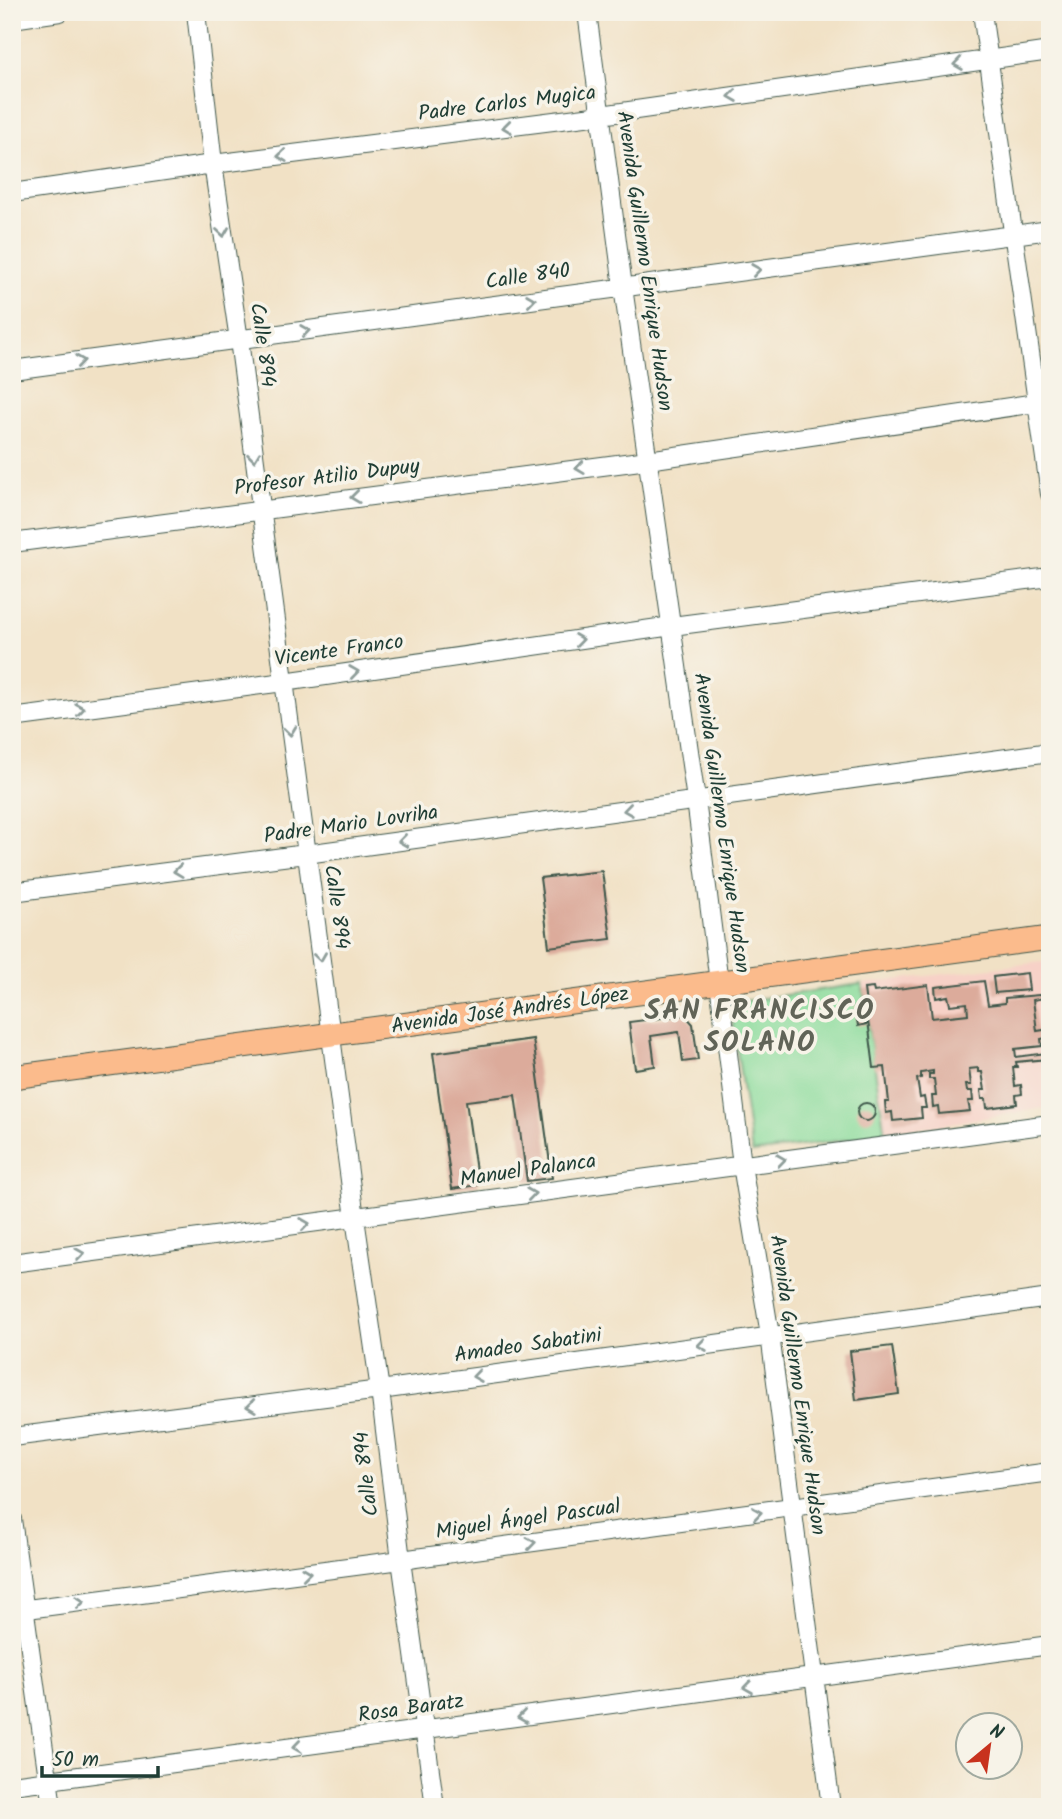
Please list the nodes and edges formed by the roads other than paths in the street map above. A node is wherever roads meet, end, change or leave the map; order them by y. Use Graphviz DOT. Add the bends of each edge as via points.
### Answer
graph roads {
  1 [pos="60,12"];
  2 [pos="196,12"];
  3 [pos="587,12"];
  4 [pos="982,12"];
  5 [pos="12,19"];
  6 [pos="1050,51"];
  7 [pos="989,59"];
  8 [pos="601,115"];
  9 [pos="213,164"];
  10 [pos="12,193"];
  11 [pos="1050,230"];
  12 [pos="1014,235"];
  13 [pos="623,287"];
  14 [pos="239,340"];
  15 [pos="12,370"];
  16 [pos="1044,402"];
  17 [pos="648,460"];
  18 [pos="1050,494"];
  19 [pos="260,510"];
  20 [pos="12,543"];
  21 [pos="1050,577"];
  22 [pos="672,626"];
  23 [pos="284,682"];
  24 [pos="12,718"];
  25 [pos="1050,752"];
  26 [pos="696,800"];
  27 [pos="306,854"];
  28 [pos="12,892"];
  29 [pos="1050,938"];
  30 [pos="719,982"];
  31 [pos="332,1035"];
  32 [pos="12,1077"];
  33 [pos="1050,1124"];
  34 [pos="743,1165"];
  35 [pos="355,1218"];
  36 [pos="12,1263"];
  37 [pos="1050,1298"];
  38 [pos="770,1335"];
  39 [pos="380,1390"];
  40 [pos="12,1437"];
  41 [pos="1050,1472"];
  42 [pos="791,1508"];
  43 [pos="12,1519"];
  44 [pos="401,1560"];
  45 [pos="18,1610"];
  46 [pos="1050,1645"];
  47 [pos="815,1678"];
  48 [pos="425,1731"];
  49 [pos="48,1780"];
  50 [pos="12,1785"];
  51 [pos="52,1807"];
  52 [pos="435,1807"];
  53 [pos="831,1807"];
  1 -- 5 [label="street"];
  2 -- 9 [label="street, Calle 894"];
  3 -- 8 [label="street, Avenida Guillermo Enrique Hudson"];
  4 -- 7 [label="street"];
  6 -- 7 [label="street, Padre Carlos Mugica"];
  7 -- 8 [label="street, Padre Carlos Mugica, one-way"];
  7 -- 12 [label="street"];
  8 -- 9 [label="street, Padre Carlos Mugica, one-way"];
  8 -- 13 [label="street, Avenida Guillermo Enrique Hudson"];
  9 -- 10 [label="street, Padre Carlos Mugica"];
  9 -- 14 [label="street, Calle 894, one-way"];
  11 -- 12 [label="street, Calle 840"];
  13 -- 12 [label="street, Calle 840, one-way"];
  12 -- 16 [label="street"];
  14 -- 13 [label="street, Calle 840, one-way"];
  13 -- 17 [label="street, Avenida Guillermo Enrique Hudson"];
  15 -- 14 [label="street, Calle 840, one-way"];
  14 -- 19 [label="street, Calle 894, one-way"];
  16 -- 17 [label="street, Profesor Atilio Dupuy"];
  16 -- 18 [label="street"];
  17 -- 19 [label="street, Profesor Atilio Dupuy, one-way"];
  17 -- 22 [label="street, Avenida Guillermo Enrique Hudson"];
  19 -- 20 [label="street, Profesor Atilio Dupuy"];
  19 -- 23 [label="street, Calle 894"];
  21 -- 22 [label="street, Vicente Franco"];
  23 -- 22 [label="street, Vicente Franco, one-way"];
  22 -- 26 [label="street, Avenida Guillermo Enrique Hudson"];
  24 -- 23 [label="street, Vicente Franco, one-way"];
  23 -- 27 [label="street, Calle 894, one-way"];
  25 -- 26 [label="street, Padre Mario Lovriha"];
  26 -- 27 [label="street, Padre Mario Lovriha, one-way"];
  26 -- 30 [label="street, Avenida Guillermo Enrique Hudson"];
  27 -- 28 [label="street, Padre Mario Lovriha, one-way"];
  27 -- 31 [label="street, Calle 894, one-way"];
  29 -- 30 [label="main road, Avenida José Andrés López"];
  30 -- 31 [label="main road, Avenida José Andrés López"];
  30 -- 34 [label="street, Avenida Guillermo Enrique Hudson"];
  31 -- 32 [label="main road, Avenida José Andrés López"];
  31 -- 35 [label="street, Calle 894"];
  34 -- 33 [label="street, Manuel Palanca, one-way"];
  35 -- 34 [label="street, Manuel Palanca, one-way"];
  34 -- 38 [label="street, Avenida Guillermo Enrique Hudson"];
  36 -- 35 [label="street, Manuel Palanca, one-way"];
  35 -- 39 [label="street, Calle 894"];
  37 -- 38 [label="street, Amadeo Sabatini"];
  38 -- 39 [label="street, Amadeo Sabatini, one-way"];
  38 -- 42 [label="street, Avenida Guillermo Enrique Hudson"];
  39 -- 40 [label="street, Amadeo Sabatini, one-way"];
  39 -- 44 [label="street, Calle 894"];
  41 -- 42 [label="street, Miguel Ángel Pascual"];
  44 -- 42 [label="street, Miguel Ángel Pascual, one-way"];
  42 -- 47 [label="street, Avenida Guillermo Enrique Hudson"];
  43 -- 45 [label="street"];
  45 -- 44 [label="street, Miguel Ángel Pascual, one-way"];
  44 -- 48 [label="street, Calle 894"];
  45 -- 49 [label="street"];
  46 -- 47 [label="street, Rosa Baratz"];
  47 -- 48 [label="street, Rosa Baratz, one-way"];
  47 -- 53 [label="street, Avenida Guillermo Enrique Hudson"];
  48 -- 49 [label="street, Rosa Baratz, one-way"];
  48 -- 52 [label="street, Calle 894"];
  49 -- 50 [label="street, Rosa Baratz"];
  49 -- 51 [label="street"];
}
